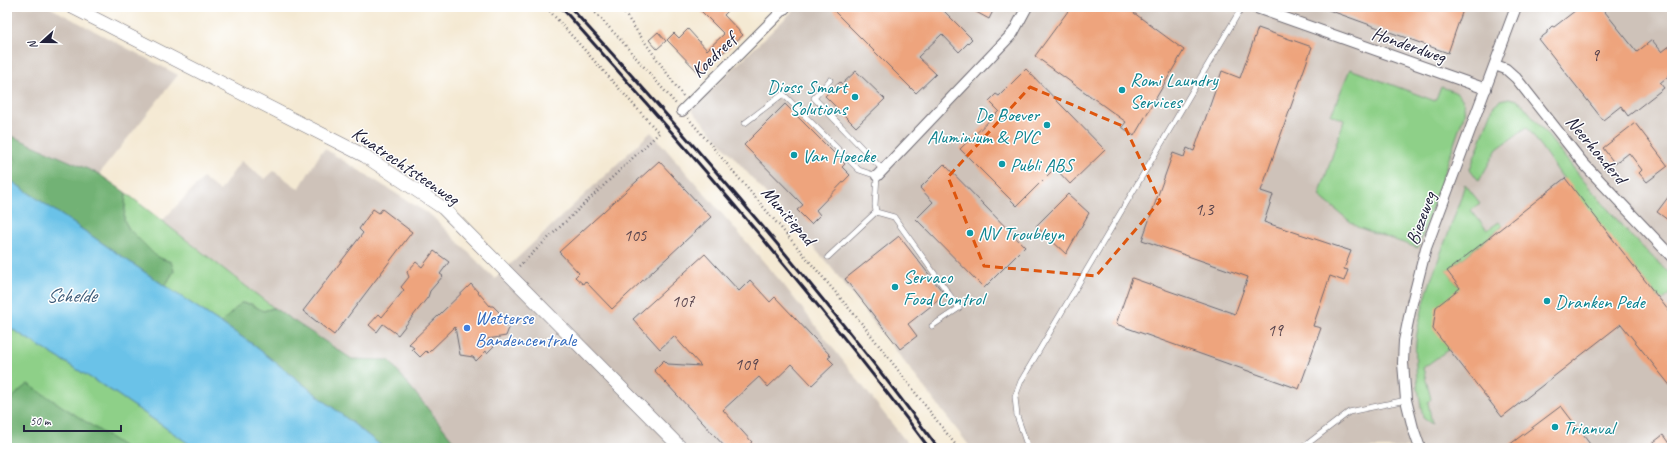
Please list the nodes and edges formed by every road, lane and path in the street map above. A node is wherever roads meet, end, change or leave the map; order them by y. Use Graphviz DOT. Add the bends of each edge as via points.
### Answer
graph roads {
  1 [pos="72,7"];
  2 [pos="546,7"];
  3 [pos="590,7"];
  4 [pos="620,7"];
  5 [pos="786,7"];
  6 [pos="1027,7"];
  7 [pos="1242,7"];
  8 [pos="1254,7"];
  9 [pos="1516,7"];
  10 [pos="1495,65"];
  11 [pos="830,80"];
  12 [pos="1486,89"];
  13 [pos="685,107"];
  14 [pos="745,123"];
  15 [pos="880,173"];
  16 [pos="876,212"];
  17 [pos="828,257"];
  18 [pos="1672,257"];
  19 [pos="510,275"];
  20 [pos="932,326"];
  21 [pos="1406,400"];
  22 [pos="681,448"];
  23 [pos="958,448"];
  24 [pos="1028,448"];
  25 [pos="1302,448"];
  26 [pos="1420,448"];
  1 -- 19 [label="street, Kwatrechtsteenweg" via="365,156 443,208"];
  2 -- 19 [label="path" via="659,133"];
  3 -- 13 [label="path, Munitiepad"];
  4 -- 13 [label="path"];
  5 -- 13 [label="street, Koedreef"];
  6 -- 15 [label="street" via="1013,33"];
  7 -- 24 [label="lane" via="1021,381 1015,397 1017,416"];
  8 -- 12 [label="street, Honderdweg"];
  9 -- 10 [label="street, Biezeweg"];
  10 -- 12 [label="street, Biezeweg"];
  10 -- 18 [label="street, Neerhonderd" via="1516,78 1583,163"];
  11 -- 15 [label="lane" via="814,98"];
  12 -- 21 [label="street, Biezeweg" via="1424,255 1404,341"];
  13 -- 23 [label="path, Munitiepad" via="864,326"];
  14 -- 15 [label="lane" via="783,94 859,170"];
  15 -- 16 [label="lane" via="874,205"];
  16 -- 17 [label="lane"];
  16 -- 20 [label="lane" via="894,217 959,308"];
  19 -- 22 [label="street, Kwatrechtsteenweg"];
  21 -- 25 [label="lane" via="1349,412"];
  21 -- 26 [label="street, Biezeweg"];
}
